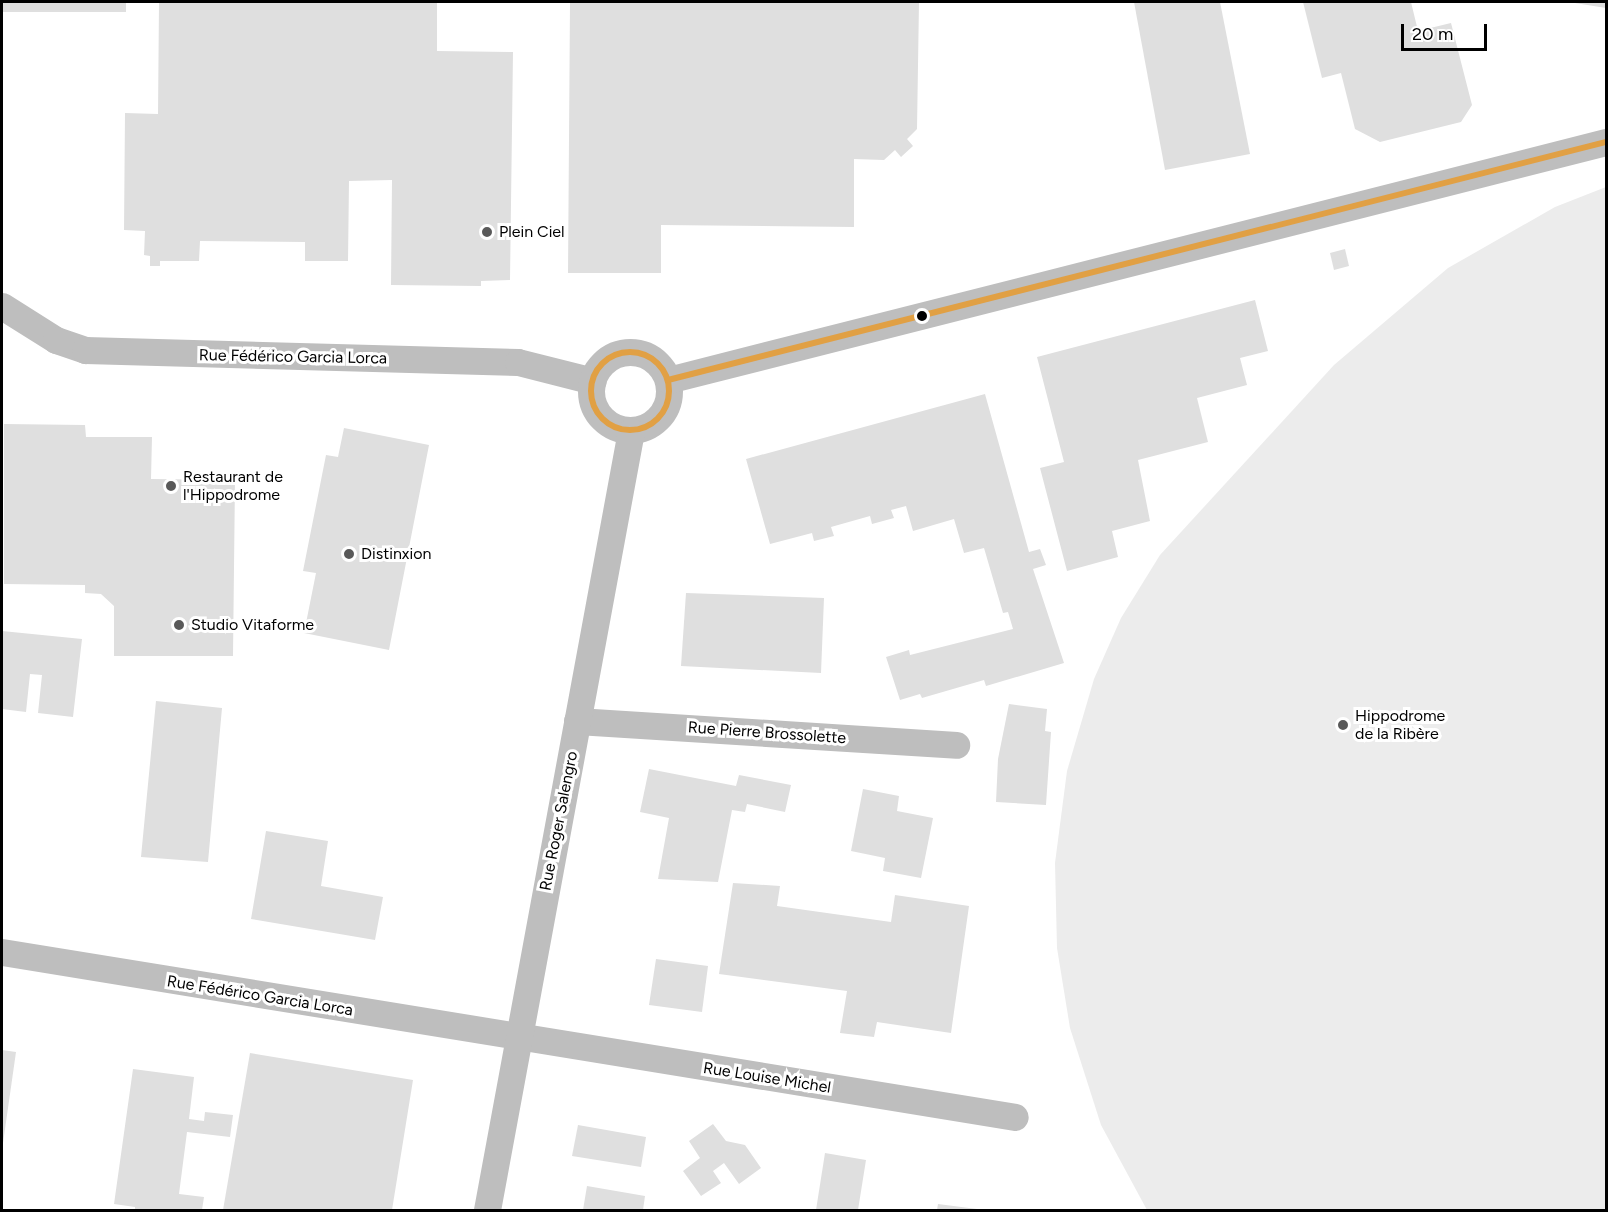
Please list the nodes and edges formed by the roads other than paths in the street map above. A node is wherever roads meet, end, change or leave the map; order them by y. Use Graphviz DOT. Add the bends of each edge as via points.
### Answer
graph roads {
  1 [pos="1606,142"];
  2 [pos="2,306"];
  3 [pos="668,380"];
  4 [pos="593,381"];
  5 [pos="631,431"];
  6 [pos="577,721"];
  7 [pos="956,745"];
  8 [pos="2,952"];
  9 [pos="518,1039"];
  10 [pos="1015,1117"];
  11 [pos="486,1210"];
  1 -- 3 [label="street"];
  2 -- 4 [label="street, Rue Fédérico Garcia Lorca" via="56,340 86,350 518,362"];
  3 -- 4 [label="street" via="653,360 630,352 607,360"];
  3 -- 5 [label="street" via="669,392 662,415 648,426"];
  4 -- 5 [label="street" via="593,404 599,415 608,424"];
  5 -- 6 [label="street, Rue Roger Salengro"];
  6 -- 7 [label="street, Rue Pierre Brossolette"];
  6 -- 9 [label="street, Rue Roger Salengro"];
  8 -- 9 [label="street, Rue Fédérico Garcia Lorca"];
  9 -- 10 [label="street, Rue Louise Michel"];
  9 -- 11 [label="street, Rue Roger Salengro"];
}
